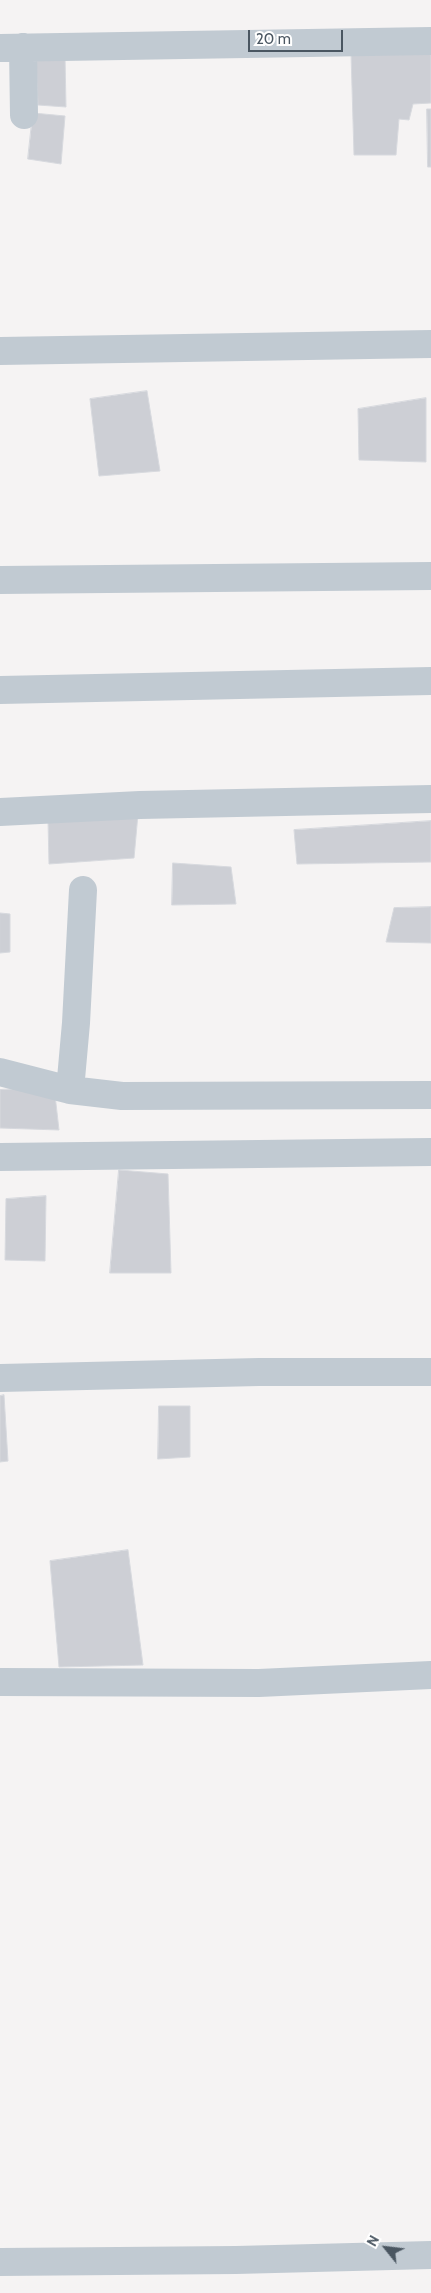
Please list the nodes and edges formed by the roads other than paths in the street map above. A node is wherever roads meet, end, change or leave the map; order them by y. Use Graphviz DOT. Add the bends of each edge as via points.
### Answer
graph roads {
  1 [pos="431,41"];
  2 [pos="12,48"];
  3 [pos="24,115"];
  4 [pos="431,344"];
  5 [pos="0,351"];
  6 [pos="431,576"];
  7 [pos="0,580"];
  8 [pos="431,681"];
  9 [pos="0,690"];
  10 [pos="431,799"];
  11 [pos="0,812"];
  12 [pos="82,890"];
  13 [pos="0,1072"];
  14 [pos="70,1090"];
  15 [pos="431,1095"];
  16 [pos="431,1152"];
  17 [pos="0,1157"];
  18 [pos="431,1372"];
  19 [pos="0,1378"];
  20 [pos="431,1675"];
  21 [pos="0,1682"];
  22 [pos="431,2255"];
  23 [pos="0,2262"];
  1 -- 2 [label="street"];
  2 -- 3 [label="street"];
  4 -- 5 [label="street"];
  6 -- 7 [label="street"];
  8 -- 9 [label="street"];
  10 -- 11 [label="street" via="140,805"];
  12 -- 14 [label="street"];
  13 -- 14 [label="street"];
  14 -- 15 [label="street" via="122,1096"];
  16 -- 17 [label="street"];
  18 -- 19 [label="street"];
  20 -- 21 [label="street" via="259,1683"];
  22 -- 23 [label="street"];
}
